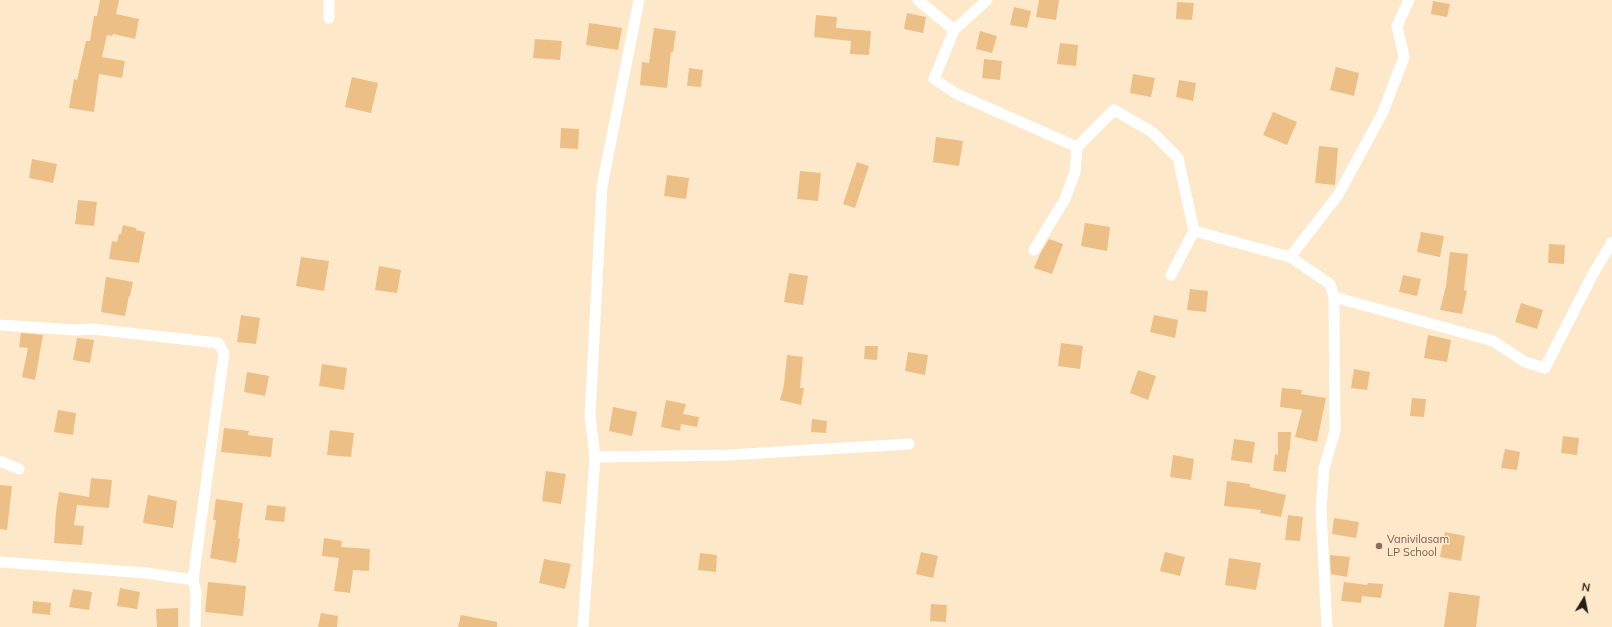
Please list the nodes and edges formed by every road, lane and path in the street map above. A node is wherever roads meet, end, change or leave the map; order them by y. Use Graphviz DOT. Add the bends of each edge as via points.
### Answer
graph roads {
  1 [pos="329,0"];
  2 [pos="639,0"];
  3 [pos="918,0"];
  4 [pos="987,0"];
  5 [pos="1408,0"];
  6 [pos="329,18"];
  7 [pos="954,30"];
  8 [pos="1077,147"];
  9 [pos="1194,231"];
  10 [pos="1612,242"];
  11 [pos="1034,250"];
  12 [pos="1290,257"];
  13 [pos="1171,275"];
  14 [pos="1334,297"];
  15 [pos="0,325"];
  16 [pos="908,444"];
  17 [pos="595,457"];
  18 [pos="0,461"];
  19 [pos="19,469"];
  20 [pos="0,562"];
  21 [pos="193,580"];
  22 [pos="195,627"];
  23 [pos="583,627"];
  24 [pos="1327,627"];
  1 -- 6 [label="street"];
  2 -- 17 [label="street" via="602,186 590,416"];
  3 -- 7 [label="street"];
  4 -- 7 [label="street"];
  5 -- 12 [label="street" via="1397,26 1404,57 1383,112 1338,195"];
  7 -- 8 [label="street" via="934,79 957,94"];
  8 -- 9 [label="street" via="1114,110 1152,132 1178,158"];
  8 -- 11 [label="street" via="1075,172 1065,198"];
  9 -- 12 [label="street"];
  9 -- 13 [label="street"];
  10 -- 14 [label="street" via="1545,368 1525,362 1493,341"];
  12 -- 14 [label="street" via="1330,284"];
  14 -- 24 [label="street" via="1335,431 1324,468 1322,510"];
  15 -- 21 [label="street" via="93,329 218,343 224,353"];
  16 -- 17 [label="street" via="728,456"];
  17 -- 23 [label="street"];
  18 -- 19 [label="street"];
  20 -- 21 [label="street" via="146,573"];
  21 -- 22 [label="street" via="196,592"];
}
